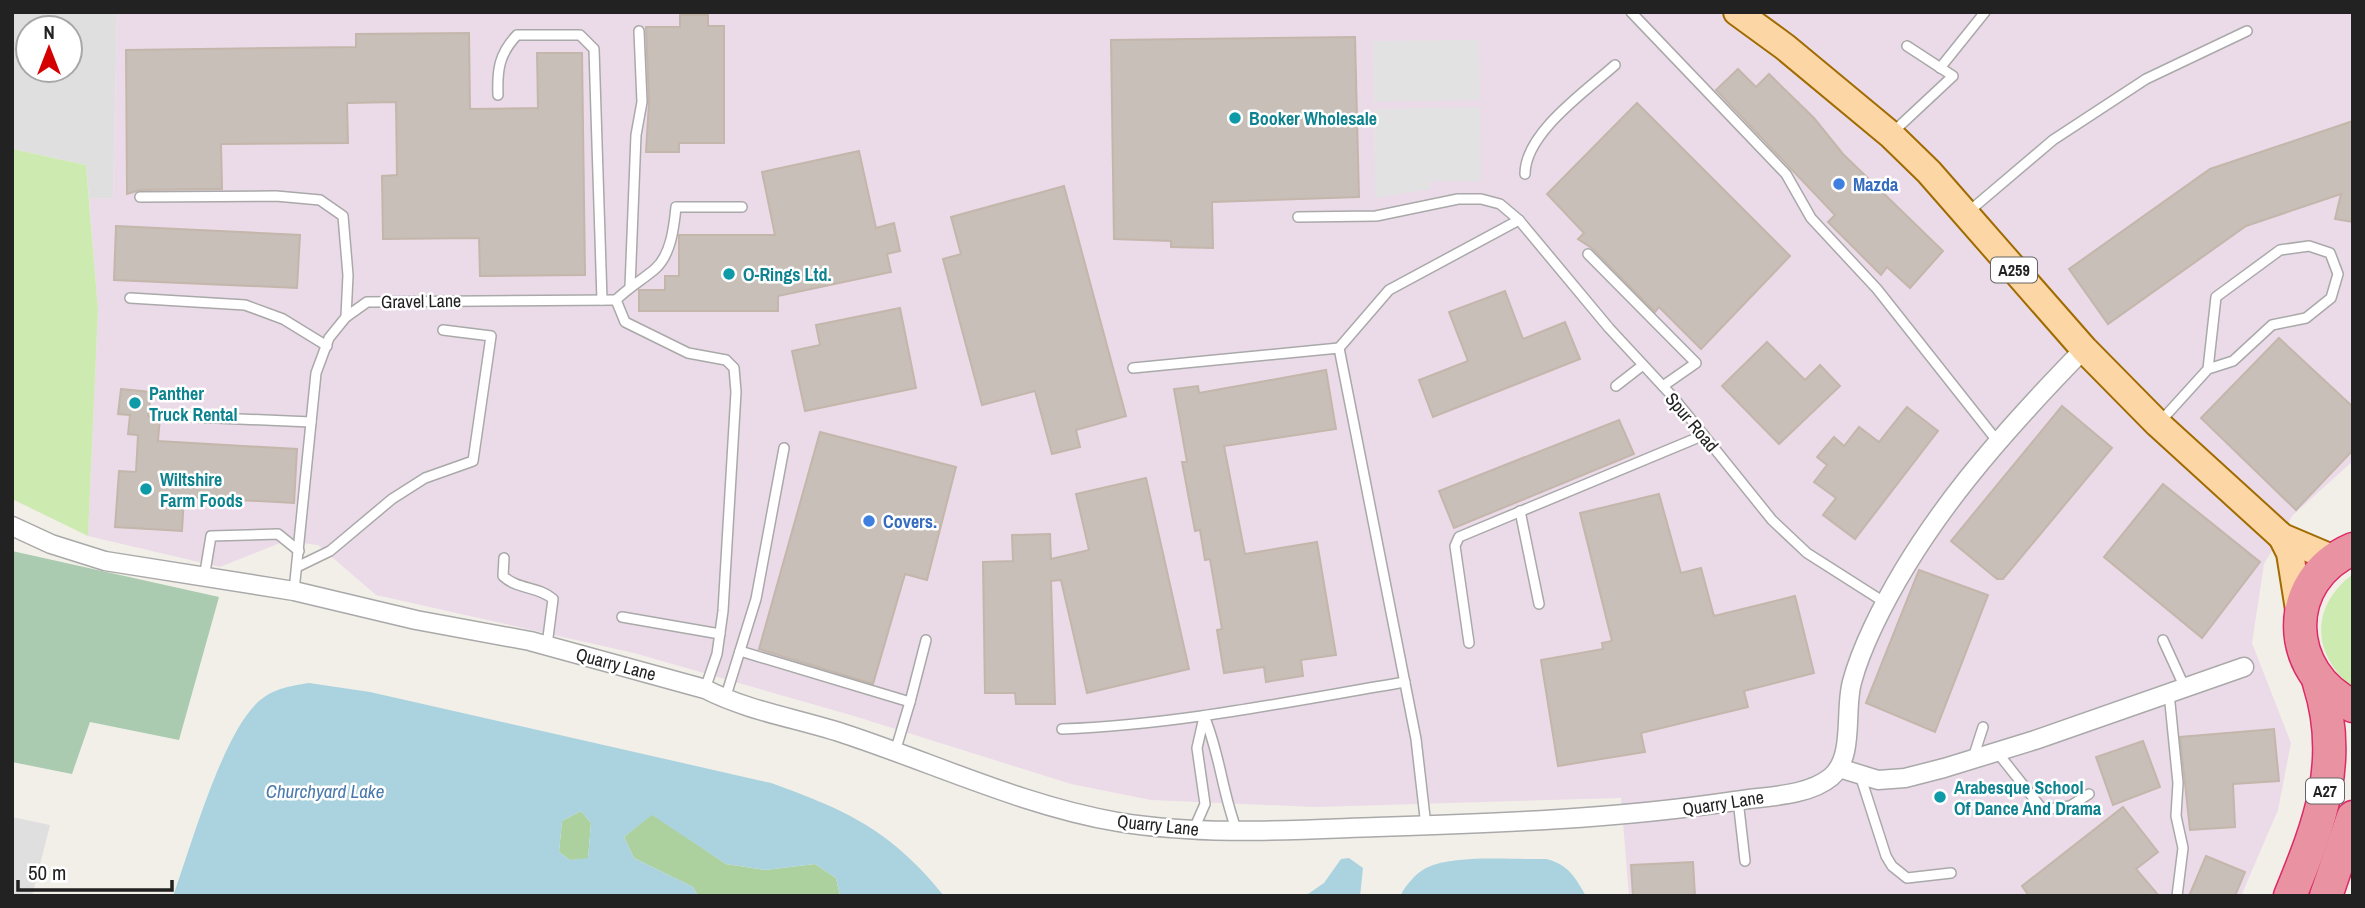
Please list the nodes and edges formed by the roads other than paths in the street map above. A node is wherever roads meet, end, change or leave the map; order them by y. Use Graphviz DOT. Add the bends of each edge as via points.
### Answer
graph roads {
  1 [pos="1631,12"];
  2 [pos="1737,12"];
  3 [pos="1985,12"];
  4 [pos="639,31"];
  5 [pos="2247,31"];
  6 [pos="1907,46"];
  7 [pos="1615,65"];
  8 [pos="1940,68"];
  9 [pos="498,95"];
  10 [pos="1891,135"];
  11 [pos="1525,174"];
  12 [pos="140,197"];
  13 [pos="742,207"];
  14 [pos="1965,214"];
  15 [pos="1298,217"];
  16 [pos="1519,220"];
  17 [pos="1588,254"];
  18 [pos="629,287"];
  19 [pos="130,298"];
  20 [pos="602,300"];
  21 [pos="616,300"];
  22 [pos="346,317"];
  23 [pos="443,330"];
  24 [pos="327,346"];
  25 [pos="1339,348"];
  26 [pos="2084,349"];
  27 [pos="1643,365"];
  28 [pos="1133,368"];
  29 [pos="2208,369"];
  30 [pos="1616,386"];
  31 [pos="1663,386"];
  32 [pos="171,416"];
  33 [pos="311,422"];
  34 [pos="2158,424"];
  35 [pos="1704,435"];
  36 [pos="1998,442"];
  37 [pos="784,448"];
  38 [pos="1520,511"];
  39 [pos="12,526"];
  40 [pos="2282,537"];
  41 [pos="299,551"];
  42 [pos="2343,554"];
  43 [pos="504,558"];
  44 [pos="297,567"];
  45 [pos="204,578"];
  46 [pos="294,591"];
  47 [pos="1884,602"];
  48 [pos="1539,604"];
  49 [pos="2300,616"];
  50 [pos="622,617"];
  51 [pos="720,634"];
  52 [pos="926,640"];
  53 [pos="2163,640"];
  54 [pos="1469,643"];
  55 [pos="547,645"];
  56 [pos="740,650"];
  57 [pos="2244,667"];
  58 [pos="1405,682"];
  59 [pos="2319,683"];
  60 [pos="705,690"];
  61 [pos="2177,690"];
  62 [pos="725,699"];
  63 [pos="910,702"];
  64 [pos="2353,706"];
  65 [pos="1204,716"];
  66 [pos="1983,727"];
  67 [pos="1062,729"];
  68 [pos="895,752"];
  69 [pos="1997,752"];
  70 [pos="1973,760"];
  71 [pos="1839,768"];
  72 [pos="1860,775"];
  73 [pos="2089,794"];
  74 [pos="1738,800"];
  75 [pos="2353,817"];
  76 [pos="1426,826"];
  77 [pos="1194,830"];
  78 [pos="1237,831"];
  79 [pos="1745,860"];
  80 [pos="1951,873"];
  81 [pos="2177,896"];
  82 [pos="2290,896"];
  83 [pos="2326,896"];
  1 -- 36 [label="lane" via="1786,174 1811,218 1877,289"];
  2 -- 10 [label="main road, A259"];
  3 -- 8 [label="lane"];
  4 -- 18 [label="lane" via="642,102 636,135"];
  5 -- 14 [label="lane" via="2135,87 2053,140"];
  6 -- 8 [label="lane"];
  7 -- 11 [label="lane" via="1548,125 1525,161"];
  8 -- 10 [label="lane" via="1953,76"];
  9 -- 20 [label="lane" via="503,49 517,35 580,35 594,49"];
  10 -- 14 [label="main road, A259"];
  12 -- 22 [label="lane" via="320,200 343,216"];
  13 -- 18 [label="lane" via="676,207 668,249 656,269"];
  14 -- 26 [label="main road, A259"];
  15 -- 16 [label="lane, Spur Road" via="1376,216 1458,199 1481,199 1500,204"];
  16 -- 25 [label="lane" via="1389,290"];
  16 -- 27 [label="lane, Spur Road"];
  17 -- 31 [label="lane" via="1696,363"];
  18 -- 21 [label="lane"];
  19 -- 24 [label="lane" via="246,305 283,319"];
  20 -- 21 [label="lane, Gravel Lane"];
  20 -- 22 [label="lane, Gravel Lane" via="367,302"];
  21 -- 51 [label="lane" via="625,322 688,353 726,360 734,368"];
  22 -- 24 [label="lane"];
  23 -- 44 [label="lane" via="491,336 473,461 425,478 330,551"];
  24 -- 33 [label="lane" via="316,373"];
  25 -- 28 [label="lane"];
  25 -- 58 [label="lane"];
  26 -- 34 [label="main road, A259"];
  26 -- 36 [label="street"];
  27 -- 30 [label="lane"];
  27 -- 31 [label="lane, Spur Road"];
  29 -- 29 [label="lane" via="2216,298 2280,250 2309,246 2330,253 2337,274 2332,298 2306,318 2272,325 2233,361"];
  29 -- 34 [label="lane"];
  31 -- 35 [label="lane, Spur Road"];
  32 -- 33 [label="lane"];
  33 -- 41 [label="lane"];
  34 -- 40 [label="main road, A259"];
  35 -- 38 [label="lane"];
  35 -- 47 [label="lane, Spur Road" via="1789,536"];
  36 -- 47 [label="street" via="1959,486"];
  37 -- 56 [label="lane" via="756,599"];
  38 -- 48 [label="lane"];
  38 -- 54 [label="lane" via="1471,530 1459,537 1455,546"];
  39 -- 45 [label="street, Quarry Lane" via="105,561"];
  40 -- 42 [label="main road, A259"];
  40 -- 49 [label="main road, A259" via="2294,571"];
  41 -- 44 [label="lane"];
  41 -- 45 [label="lane" via="278,534 211,536"];
  42 -- 49 [label="highway" via="2318,574"];
  43 -- 55 [label="lane" via="503,576 514,586 543,591 553,599"];
  44 -- 46 [label="lane"];
  45 -- 46 [label="street, Quarry Lane"];
  46 -- 55 [label="street, Quarry Lane"];
  47 -- 71 [label="street" via="1851,683 1845,751"];
  49 -- 59 [label="highway" via="2303,651"];
  50 -- 51 [label="lane"];
  51 -- 60 [label="lane"];
  52 -- 63 [label="lane"];
  53 -- 61 [label="lane"];
  55 -- 60 [label="street, Quarry Lane"];
  56 -- 62 [label="lane"];
  56 -- 63 [label="lane"];
  57 -- 61 [label="street"];
  58 -- 65 [label="lane"];
  58 -- 76 [label="lane"];
  59 -- 64 [label="highway"];
  59 -- 82 [label="highway, A27" via="2330,717 2329,767 2323,807"];
  60 -- 62 [label="street, Quarry Lane"];
  61 -- 69 [label="street"];
  61 -- 81 [label="lane" via="2176,816 2183,848"];
  62 -- 68 [label="street, Quarry Lane"];
  63 -- 68 [label="lane"];
  65 -- 67 [label="lane"];
  65 -- 77 [label="lane" via="1197,748 1205,804"];
  65 -- 78 [label="lane" via="1217,745 1226,802"];
  66 -- 70 [label="lane"];
  68 -- 77 [label="street, Quarry Lane" via="1035,802 1113,821"];
  69 -- 70 [label="street"];
  69 -- 73 [label="lane" via="2043,810 2070,806"];
  70 -- 72 [label="street" via="1905,778 1878,780"];
  71 -- 72 [label="street"];
  71 -- 74 [label="street, Quarry Lane" via="1827,780 1793,792"];
  72 -- 80 [label="lane" via="1892,866 1907,878"];
  74 -- 76 [label="street, Quarry Lane" via="1580,820"];
  74 -- 79 [label="lane"];
  75 -- 83 [label="highway, A27"];
  76 -- 78 [label="street, Quarry Lane"];
  77 -- 78 [label="street, Quarry Lane"];
}
